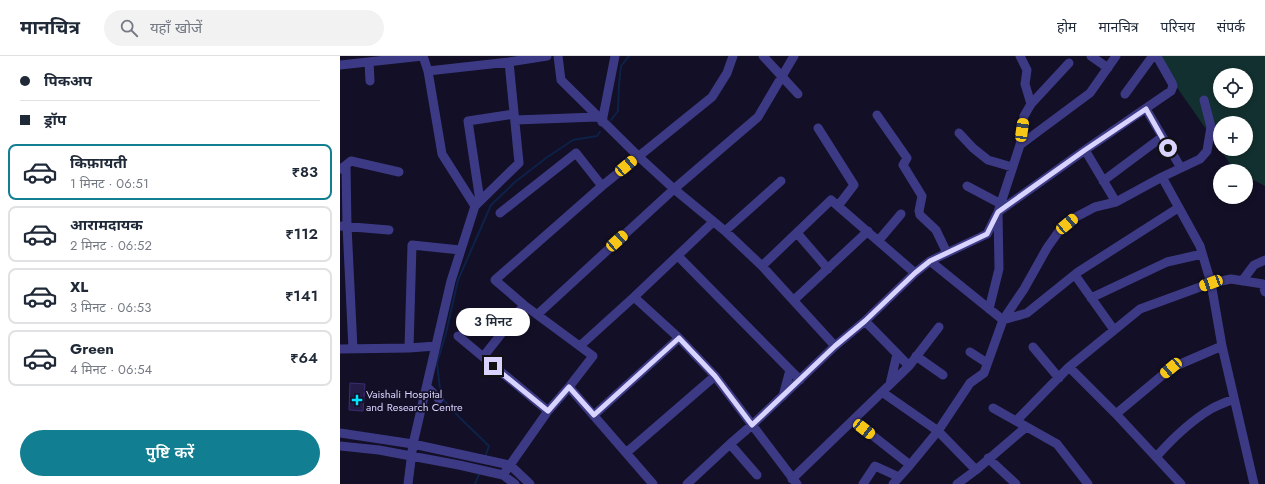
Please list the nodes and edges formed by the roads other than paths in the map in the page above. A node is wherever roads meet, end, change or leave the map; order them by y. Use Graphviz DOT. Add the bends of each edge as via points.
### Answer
graph roads {
  1 [pos="423,56"];
  2 [pos="547,56"];
  3 [pos="558,56"];
  4 [pos="615,56"];
  5 [pos="733,56"];
  6 [pos="763,56"];
  7 [pos="794,56"];
  8 [pos="1020,56"];
  9 [pos="1091,56"];
  10 [pos="1116,56"];
  11 [pos="1154,56"];
  12 [pos="369,62"];
  13 [pos="509,62"];
  14 [pos="1069,63"];
  15 [pos="340,65"];
  16 [pos="1108,68"];
  17 [pos="428,72"];
  18 [pos="782,77"];
  19 [pos="370,80"];
  20 [pos="798,94"];
  21 [pos="1125,94"];
  22 [pos="1204,100"];
  23 [pos="1031,104"];
  24 [pos="1146,109"];
  25 [pos="877,115"];
  26 [pos="514,117"];
  27 [pos="600,119"];
  28 [pos="818,128"];
  29 [pos="959,133"];
  30 [pos="1162,137"];
  31 [pos="1020,145"];
  32 [pos="1085,150"];
  33 [pos="638,156"];
  34 [pos="1012,167"];
  35 [pos="343,168"];
  36 [pos="1181,168"];
  37 [pos="399,172"];
  38 [pos="1162,177"];
  39 [pos="781,181"];
  40 [pos="1103,181"];
  41 [pos="602,186"];
  42 [pos="967,186"];
  43 [pos="674,189"];
  44 [pos="1116,202"];
  45 [pos="478,204"];
  46 [pos="838,206"];
  47 [pos="1000,208"];
  48 [pos="1178,208"];
  49 [pos="500,213"];
  50 [pos="901,214"];
  51 [pos="713,222"];
  52 [pos="343,226"];
  53 [pos="389,230"];
  54 [pos="725,231"];
  55 [pos="868,232"];
  56 [pos="797,233"];
  57 [pos="879,240"];
  58 [pos="460,250"];
  59 [pos="947,253"];
  60 [pos="1202,254"];
  61 [pos="678,256"];
  62 [pos="1265,260"];
  63 [pos="930,261"];
  64 [pos="762,266"];
  65 [pos="828,269"];
  66 [pos="915,273"];
  67 [pos="1074,275"];
  68 [pos="1242,281"];
  69 [pos="1211,283"];
  70 [pos="1264,286"];
  71 [pos="634,297"];
  72 [pos="1091,298"];
  73 [pos="794,300"];
  74 [pos="524,305"];
  75 [pos="991,310"];
  76 [pos="538,314"];
  77 [pos="1003,320"];
  78 [pos="865,321"];
  79 [pos="939,327"];
  80 [pos="1114,330"];
  81 [pos="458,336"];
  82 [pos="679,338"];
  83 [pos="581,345"];
  84 [pos="436,346"];
  85 [pos="835,346"];
  86 [pos="1222,346"];
  87 [pos="1032,347"];
  88 [pos="409,348"];
  89 [pos="340,349"];
  90 [pos="353,349"];
  91 [pos="970,352"];
  92 [pos="897,354"];
  93 [pos="916,356"];
  94 [pos="483,357"];
  95 [pos="988,363"];
  96 [pos="909,366"];
  97 [pos="1069,367"];
  98 [pos="790,370"];
  99 [pos="943,375"];
  100 [pos="715,376"];
  101 [pos="1059,378"];
  102 [pos="800,380"];
  103 [pos="889,385"];
  104 [pos="569,387"];
  105 [pos="426,389"];
  106 [pos="882,392"];
  107 [pos="783,396"];
  108 [pos="438,399"];
  109 [pos="1234,399"];
  110 [pos="993,408"];
  111 [pos="548,411"];
  112 [pos="1116,414"];
  113 [pos="594,415"];
  114 [pos="853,420"];
  115 [pos="1017,420"];
  116 [pos="752,425"];
  117 [pos="1026,427"];
  118 [pos="938,431"];
  119 [pos="340,433"];
  120 [pos="412,444"];
  121 [pos="730,444"];
  122 [pos="340,446"];
  123 [pos="626,453"];
  124 [pos="412,456"];
  125 [pos="1156,457"];
  126 [pos="988,458"];
  127 [pos="510,465"];
  128 [pos="910,465"];
  129 [pos="972,466"];
  130 [pos="503,475"];
  131 [pos="757,475"];
  132 [pos="899,477"];
  133 [pos="794,482"];
  134 [pos="408,484"];
  135 [pos="516,484"];
  136 [pos="530,484"];
  137 [pos="653,484"];
  138 [pos="687,484"];
  139 [pos="863,484"];
  140 [pos="893,484"];
  141 [pos="957,484"];
  142 [pos="1016,484"];
  143 [pos="1088,484"];
  144 [pos="1181,484"];
  145 [pos="1254,484"];
  1 -- 12 [label="street"];
  1 -- 17 [label="street"];
  2 -- 13 [label="street"];
  3 -- 27 [label="street" via="561,80"];
  4 -- 27 [label="street"];
  5 -- 33 [label="street" via="727,73 712,97"];
  6 -- 18 [label="street"];
  7 -- 18 [label="street"];
  8 -- 23 [label="street" via="1027,70 1025,84"];
  9 -- 16 [label="street"];
  10 -- 16 [label="street"];
  11 -- 21 [label="street"];
  11 -- 24 [label="street" via="1159,60 1173,86 1171,91"];
  12 -- 15 [label="street"];
  12 -- 19 [label="street"];
  13 -- 17 [label="street"];
  13 -- 26 [label="street"];
  14 -- 23 [label="street"];
  16 -- 31 [label="street" via="1090,93"];
  17 -- 45 [label="street" via="442,154"];
  18 -- 20 [label="street"];
  18 -- 43 [label="street" via="758,117"];
  22 -- 36 [label="street" via="1211,127 1207,151 1200,159"];
  23 -- 31 [label="street" via="1024,116"];
  24 -- 30 [label="street"];
  24 -- 32 [label="street"];
  25 -- 59 [label="street" via="906,158 903,166 922,196 919,213 936,230"];
  26 -- 27 [label="street"];
  26 -- 45 [label="street" via="519,163"];
  26 -- 45 [label="street" via="468,121"];
  27 -- 33 [label="street"];
  28 -- 46 [label="street" via="854,185"];
  29 -- 34 [label="street" via="988,160"];
  30 -- 36 [label="street"];
  30 -- 40 [label="street"];
  31 -- 34 [label="street"];
  32 -- 40 [label="street"];
  32 -- 47 [label="street"];
  33 -- 41 [label="street"];
  33 -- 43 [label="street"];
  34 -- 47 [label="street"];
  35 -- 37 [label="street" via="351,161"];
  35 -- 52 [label="street"];
  36 -- 38 [label="street"];
  38 -- 44 [label="street"];
  38 -- 48 [label="street"];
  39 -- 54 [label="street"];
  40 -- 44 [label="street"];
  41 -- 49 [label="street" via="576,153"];
  41 -- 74 [label="street" via="495,280"];
  42 -- 47 [label="street"];
  43 -- 51 [label="street"];
  43 -- 76 [label="street"];
  44 -- 77 [label="street" via="1095,207 1076,217 1059,232"];
  45 -- 58 [label="street"];
  46 -- 55 [label="street"];
  46 -- 56 [label="street" via="831,200"];
  47 -- 59 [label="street" via="987,234"];
  47 -- 75 [label="street" via="999,269"];
  48 -- 60 [label="street"];
  48 -- 67 [label="street"];
  50 -- 57 [label="street"];
  51 -- 54 [label="street"];
  51 -- 61 [label="street"];
  52 -- 53 [label="street"];
  52 -- 90 [label="street"];
  54 -- 64 [label="street"];
  55 -- 57 [label="street"];
  55 -- 65 [label="street"];
  56 -- 64 [label="street"];
  56 -- 65 [label="street"];
  57 -- 66 [label="street"];
  58 -- 84 [label="street"];
  58 -- 88 [label="street" via="412,245"];
  59 -- 63 [label="street"];
  60 -- 69 [label="street"];
  60 -- 72 [label="street" via="1167,262"];
  61 -- 71 [label="street"];
  61 -- 98 [label="street"];
  62 -- 68 [label="street" via="1254,265"];
  63 -- 66 [label="street"];
  63 -- 75 [label="street"];
  64 -- 73 [label="street"];
  65 -- 73 [label="street"];
  66 -- 78 [label="street"];
  67 -- 72 [label="street"];
  67 -- 77 [label="street" via="1026,313"];
  68 -- 69 [label="street" via="1231,279"];
  68 -- 70 [label="street"];
  69 -- 80 [label="street" via="1140,309"];
  69 -- 86 [label="street"];
  71 -- 82 [label="street"];
  71 -- 83 [label="street"];
  72 -- 80 [label="street"];
  73 -- 85 [label="street"];
  74 -- 76 [label="street"];
  74 -- 94 [label="street"];
  75 -- 77 [label="street"];
  76 -- 83 [label="street"];
  77 -- 95 [label="street"];
  78 -- 85 [label="street"];
  78 -- 92 [label="street"];
  79 -- 93 [label="street"];
  80 -- 97 [label="street"];
  81 -- 94 [label="street"];
  82 -- 100 [label="street"];
  82 -- 113 [label="street"];
  83 -- 104 [label="street" via="593,356"];
  84 -- 88 [label="street"];
  84 -- 105 [label="street"];
  85 -- 102 [label="street"];
  86 -- 109 [label="street"];
  86 -- 112 [label="street" via="1171,368"];
  87 -- 101 [label="street"];
  88 -- 90 [label="street"];
  89 -- 90 [label="street"];
  91 -- 95 [label="street"];
  92 -- 96 [label="street"];
  92 -- 103 [label="street"];
  93 -- 96 [label="street"];
  93 -- 99 [label="street"];
  94 -- 111 [label="street"];
  95 -- 118 [label="street" via="984,373 970,383"];
  96 -- 103 [label="street"];
  97 -- 101 [label="street"];
  97 -- 112 [label="street"];
  98 -- 102 [label="street"];
  98 -- 107 [label="street"];
  100 -- 116 [label="street"];
  100 -- 123 [label="street"];
  101 -- 115 [label="street"];
  102 -- 107 [label="street"];
  103 -- 106 [label="street"];
  104 -- 111 [label="street"];
  104 -- 113 [label="street"];
  105 -- 108 [label="street"];
  105 -- 120 [label="street"];
  106 -- 114 [label="street"];
  106 -- 118 [label="street"];
  107 -- 116 [label="street"];
  109 -- 125 [label="street" via="1211,409 1190,423"];
  109 -- 145 [label="street"];
  110 -- 115 [label="street"];
  111 -- 127 [label="street"];
  112 -- 125 [label="street"];
  113 -- 123 [label="street"];
  114 -- 128 [label="street"];
  114 -- 133 [label="street"];
  115 -- 117 [label="street"];
  116 -- 121 [label="street"];
  116 -- 133 [label="street"];
  117 -- 126 [label="street"];
  117 -- 143 [label="street" via="1058,444"];
  118 -- 128 [label="street"];
  118 -- 129 [label="street"];
  119 -- 120 [label="street"];
  120 -- 124 [label="street"];
  120 -- 127 [label="street"];
  121 -- 131 [label="street"];
  121 -- 138 [label="street"];
  122 -- 124 [label="street"];
  123 -- 137 [label="street"];
  124 -- 130 [label="street"];
  124 -- 134 [label="street"];
  125 -- 144 [label="street"];
  126 -- 129 [label="street"];
  126 -- 142 [label="street"];
  127 -- 130 [label="street"];
  127 -- 136 [label="street"];
  128 -- 132 [label="street"];
  129 -- 141 [label="street"];
  130 -- 135 [label="street"];
  132 -- 139 [label="street" via="875,466"];
  132 -- 140 [label="street"];
}
